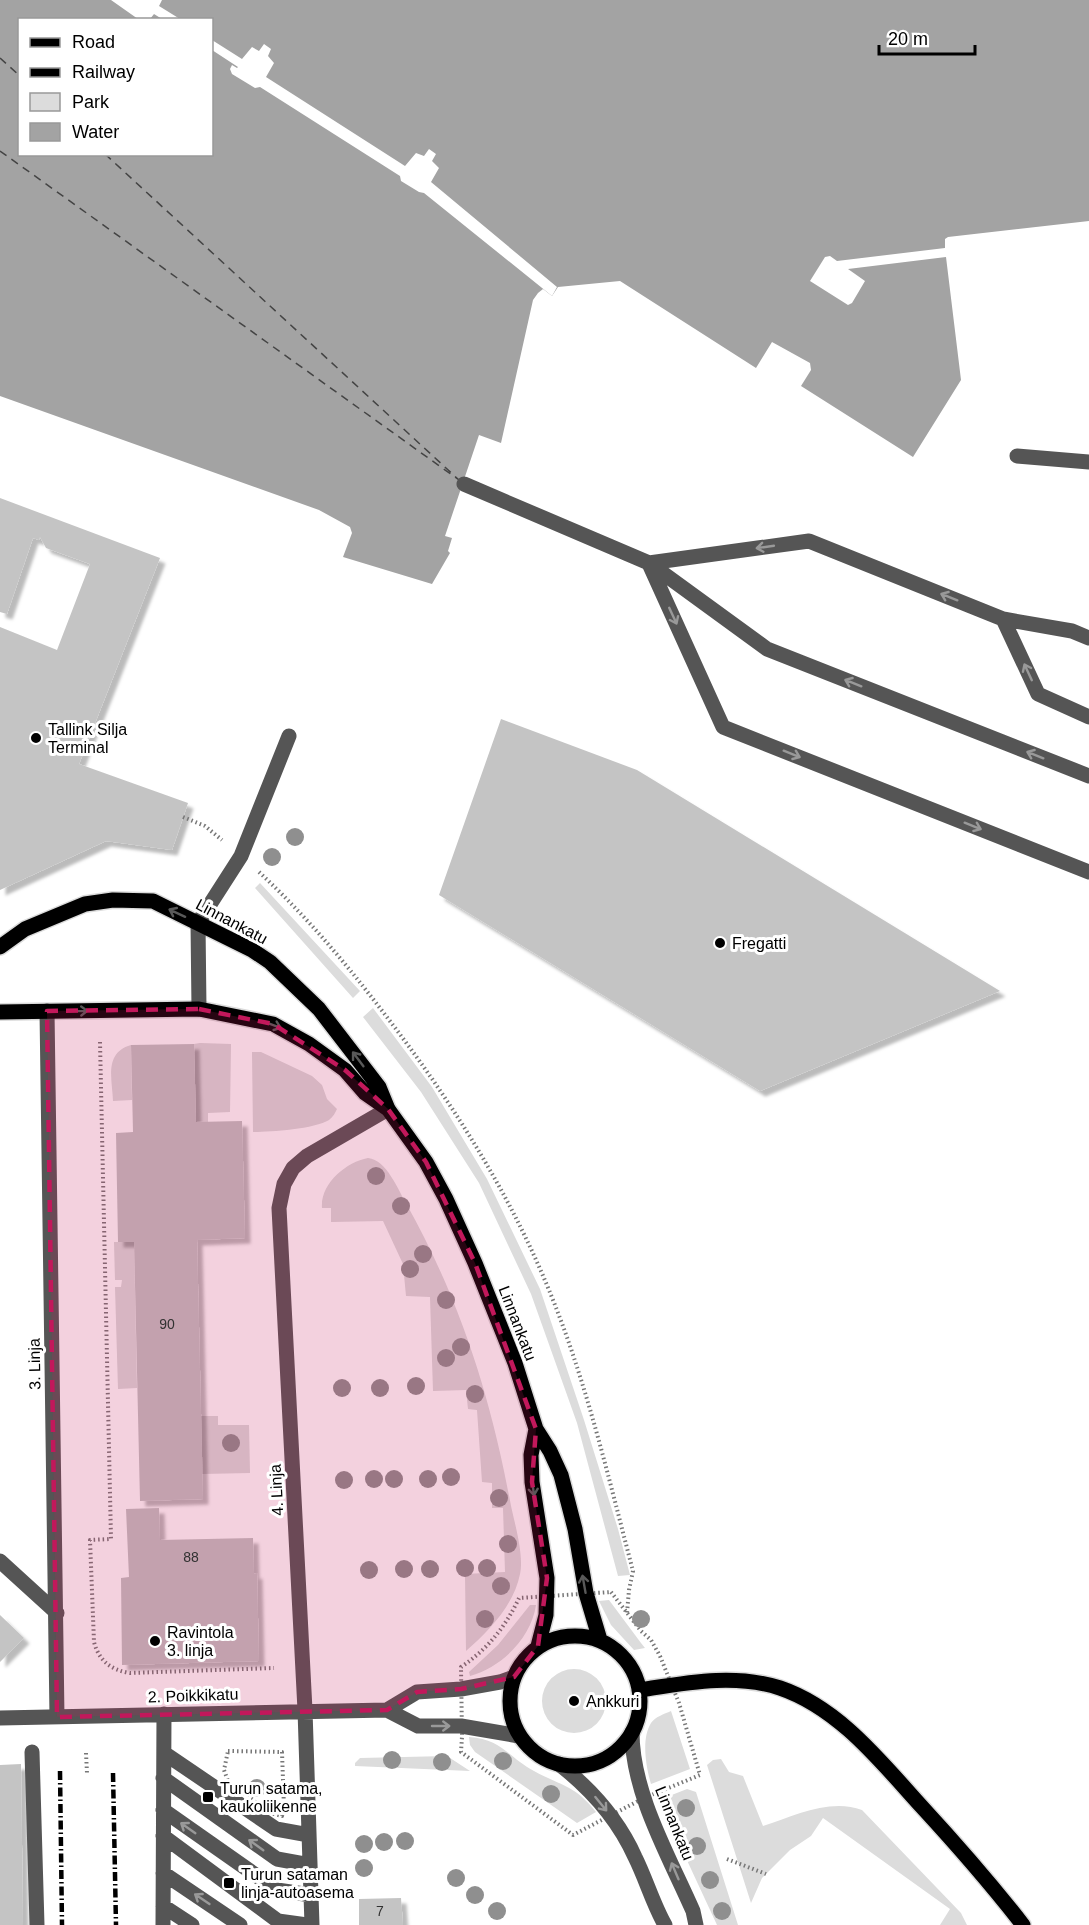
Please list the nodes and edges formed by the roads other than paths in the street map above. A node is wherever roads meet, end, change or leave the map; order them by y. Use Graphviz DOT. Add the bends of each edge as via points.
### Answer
graph roads {
  1 [pos="1017,456"];
  2 [pos="1089,462"];
  3 [pos="464,484"];
  4 [pos="649,563"];
  5 [pos="1003,619"];
  6 [pos="1089,638"];
  7 [pos="1089,717"];
  8 [pos="289,736"];
  9 [pos="1089,776"];
  10 [pos="1089,872"];
  11 [pos="198,923"];
  12 [pos="0,947"];
  13 [pos="199,1010"];
  14 [pos="47,1011"];
  15 [pos="0,1012"];
  16 [pos="388,1109"];
  17 [pos="536,1428"];
  18 [pos="0,1561"];
  19 [pos="57,1613"];
  20 [pos="600,1640"];
  21 [pos="538,1646"];
  22 [pos="514,1677"];
  23 [pos="639,1690"];
  24 [pos="305,1710"];
  25 [pos="387,1710"];
  26 [pos="164,1714"];
  27 [pos="57,1717"];
  28 [pos="0,1718"];
  29 [pos="632,1732"];
  30 [pos="519,1736"];
  31 [pos="32,1752"];
  32 [pos="164,1753"];
  33 [pos="559,1764"];
  34 [pos="163,1778"];
  35 [pos="163,1810"];
  36 [pos="309,1835"];
  37 [pos="163,1836"];
  38 [pos="310,1865"];
  39 [pos="163,1873"];
  40 [pos="311,1896"];
  41 [pos="163,1906"];
  42 [pos="37,1925"];
  43 [pos="163,1925"];
  44 [pos="192,1925"];
  45 [pos="240,1925"];
  46 [pos="307,1925"];
  47 [pos="312,1925"];
  48 [pos="665,1925"];
  49 [pos="696,1925"];
  50 [pos="1023,1925"];
  1 -- 2 [label="street"];
  3 -- 4 [label="street"];
  5 -- 4 [label="street, one-way" via="809,541"];
  9 -- 4 [label="street, one-way" via="766,649"];
  4 -- 10 [label="street, one-way" via="723,727"];
  5 -- 6 [label="street" via="1072,631"];
  7 -- 5 [label="street, one-way" via="1038,694"];
  8 -- 11 [label="street" via="241,856"];
  11 -- 12 [label="main road, Linnankatu, one-way" via="153,901 112,900 85,904 45,920"];
  11 -- 13 [label="street"];
  16 -- 11 [label="main road, Linnankatu, one-way" via="379,1087 304,993 252,950"];
  14 -- 13 [label="main road, Linnankatu, one-way"];
  13 -- 16 [label="main road, Linnankatu, one-way" via="273,1024 345,1070 365,1093"];
  14 -- 15 [label="main road, Linnankatu"];
  14 -- 19 [label="street, 3. Linja"];
  16 -- 17 [label="main road, Linnankatu" via="426,1162 446,1199 496,1313"];
  16 -- 24 [label="street, 4. Linja" via="293,1168 284,1184 279,1208"];
  20 -- 17 [label="main road, Linnankatu, one-way" via="585,1593 575,1528 561,1475"];
  17 -- 21 [label="main road, Linnankatu, one-way" via="532,1482 548,1578 546,1615"];
  18 -- 19 [label="street"];
  19 -- 27 [label="street, 3. Linja"];
  20 -- 21 [label="main road" via="579,1635 557,1637"];
  20 -- 23 [label="main road" via="618,1652 632,1669"];
  21 -- 22 [label="main road"];
  22 -- 25 [label="street" via="500,1683 417,1692"];
  22 -- 30 [label="main road" via="509,1699 511,1718"];
  23 -- 29 [label="main road" via="640,1712"];
  23 -- 50 [label="main road" via="707,1681 744,1681 780,1688 824,1708 877,1756"];
  24 -- 25 [label="street, 2. Poikkikatu"];
  24 -- 26 [label="street, 2. Poikkikatu"];
  24 -- 36 [label="street, 4. Linja"];
  25 -- 30 [label="street, 2. Poikkikatu, one-way" via="418,1726 461,1726"];
  26 -- 27 [label="street, 2. Poikkikatu"];
  26 -- 32 [label="street"];
  27 -- 28 [label="street, 2. Poikkikatu"];
  29 -- 33 [label="main road" via="620,1749 601,1761 580,1766"];
  49 -- 29 [label="street, Linnankatu, one-way" via="644,1798 634,1765"];
  30 -- 33 [label="main road" via="543,1759"];
  31 -- 42 [label="street"];
  32 -- 34 [label="street"];
  32 -- 36 [label="street" via="276,1829"];
  33 -- 48 [label="street, one-way" via="590,1791 618,1827"];
  34 -- 35 [label="street"];
  38 -- 34 [label="street, one-way" via="277,1859"];
  35 -- 37 [label="street"];
  40 -- 35 [label="street, one-way" via="277,1890"];
  36 -- 38 [label="street, 4. Linja"];
  37 -- 39 [label="street"];
  37 -- 46 [label="street" via="278,1921"];
  38 -- 40 [label="street, 4. Linja"];
  39 -- 41 [label="street"];
  45 -- 39 [label="street, one-way"];
  40 -- 47 [label="street, 4. Linja"];
  41 -- 43 [label="street"];
  41 -- 44 [label="street"];
}
